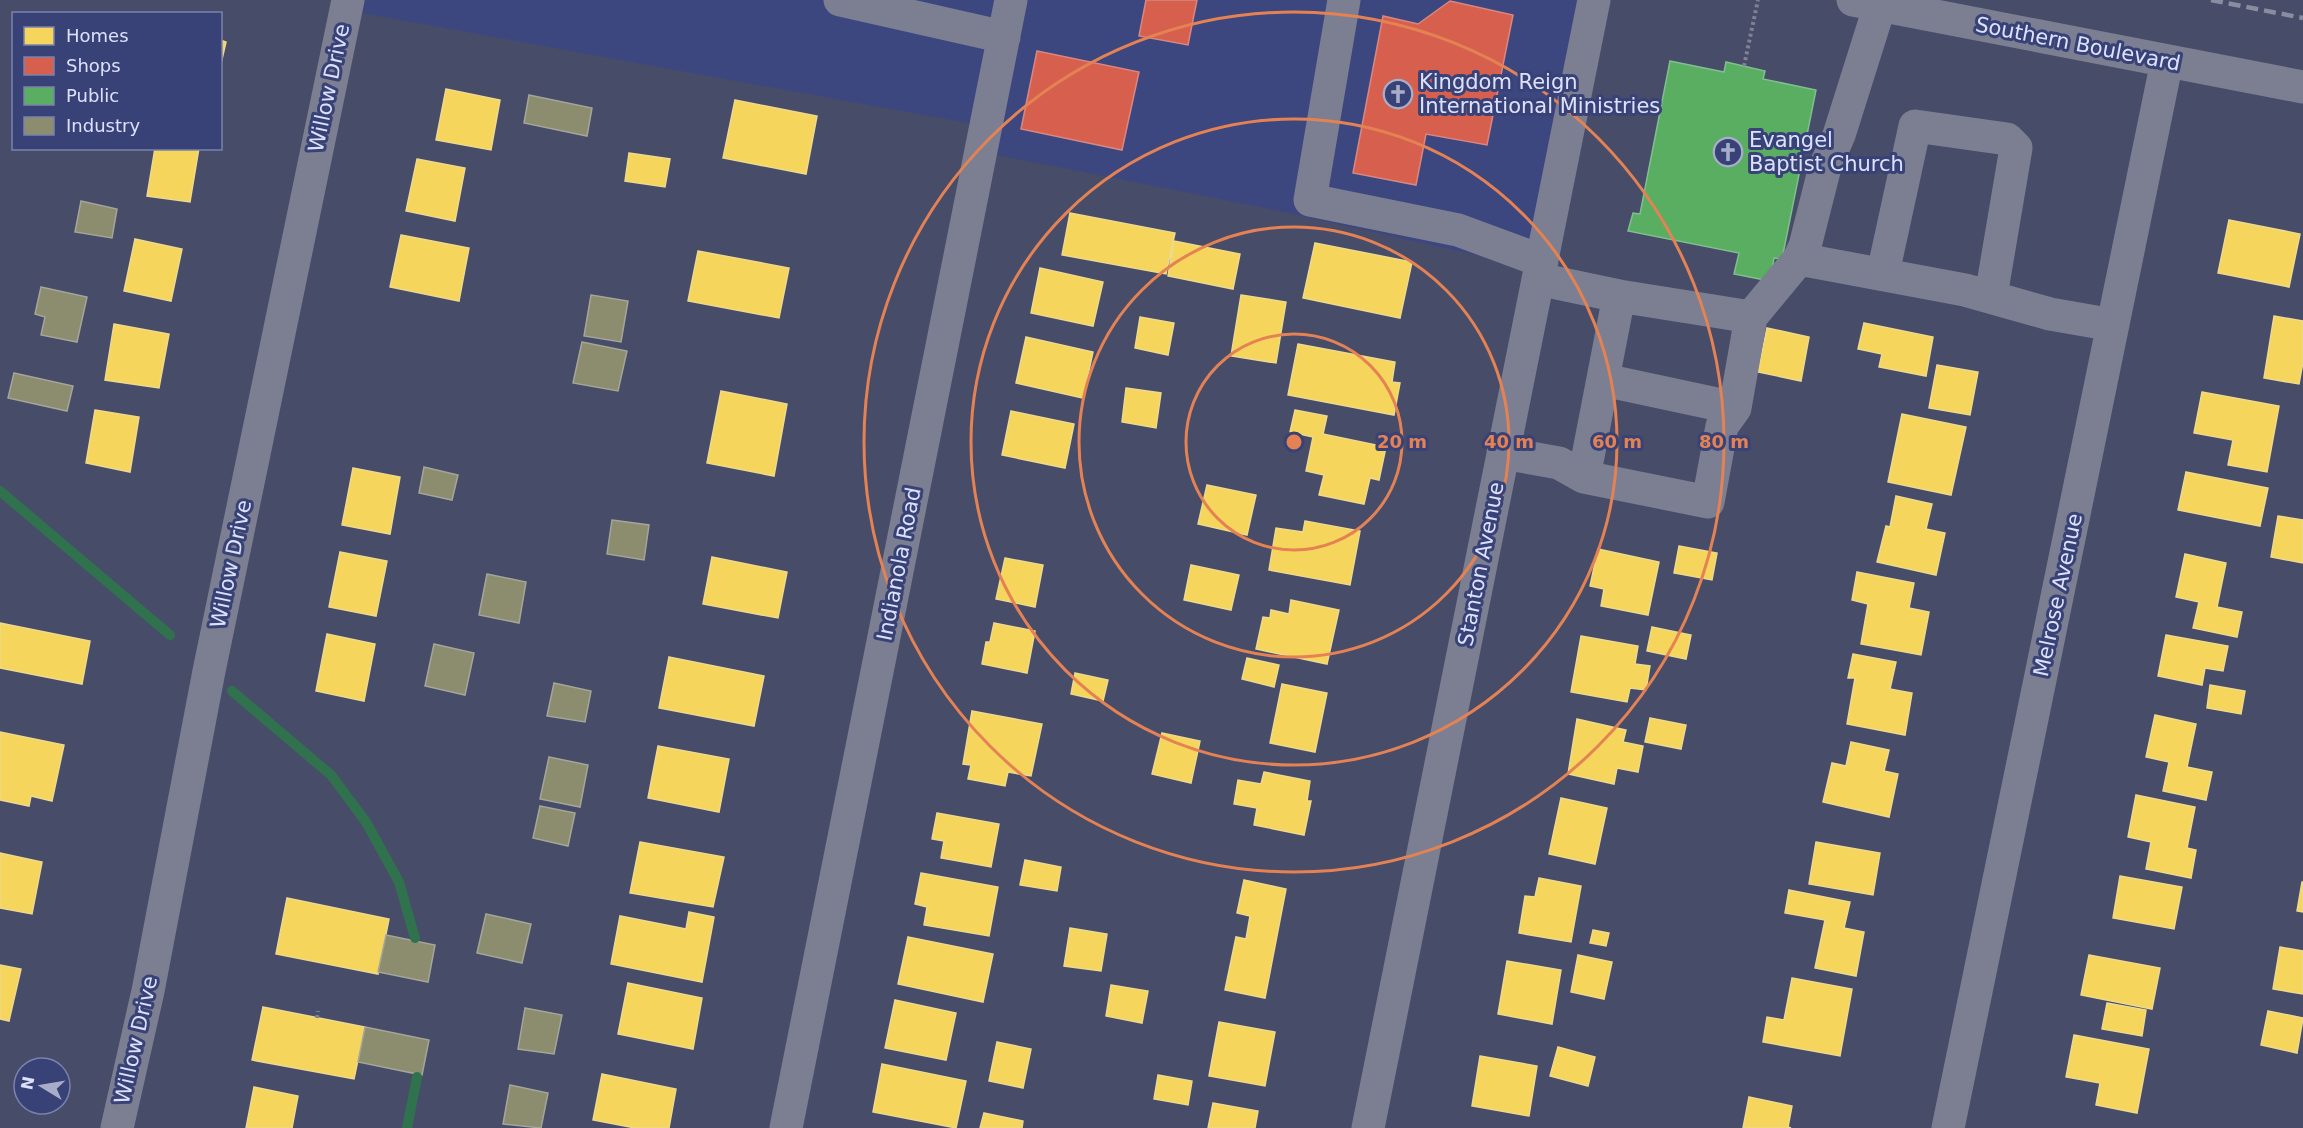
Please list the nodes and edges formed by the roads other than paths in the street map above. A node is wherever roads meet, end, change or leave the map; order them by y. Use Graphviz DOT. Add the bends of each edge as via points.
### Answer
graph roads {
  1 [pos="348,0"];
  2 [pos="840,0"];
  3 [pos="1011,0"];
  4 [pos="1344,0"];
  5 [pos="1594,0"];
  6 [pos="1867,3"];
  7 [pos="1004,37"];
  8 [pos="2167,61"];
  9 [pos="2303,87"];
  10 [pos="1799,260"];
  11 [pos="1540,270"];
  12 [pos="1883,273"];
  13 [pos="1619,296"];
  14 [pos="1991,296"];
  15 [pos="1751,317"];
  16 [pos="2113,325"];
  17 [pos="1604,380"];
  18 [pos="1735,408"];
  19 [pos="1503,453"];
  20 [pos="1584,477"];
  21 [pos="117,1128"];
  22 [pos="786,1128"];
  23 [pos="1368,1128"];
  24 [pos="1948,1128"];
  1 -- 21 [label="street, Willow Drive"];
  2 -- 7 [label="street"];
  3 -- 7 [label="street, Indianola Road"];
  4 -- 11 [label="street" via="1310,200 1458,230"];
  5 -- 11 [label="street, Stanton Avenue"];
  6 -- 8 [label="street, Southern Boulevard"];
  6 -- 10 [label="street" via="1839,135 1825,167"];
  7 -- 22 [label="street, Indianola Road"];
  8 -- 9 [label="street, Southern Boulevard"];
  8 -- 16 [label="street, Melrose Avenue"];
  10 -- 12 [label="street"];
  10 -- 15 [label="street"];
  11 -- 13 [label="street"];
  11 -- 19 [label="street, Stanton Avenue"];
  12 -- 14 [label="street"];
  12 -- 14 [label="street" via="1915,126 2007,139 2016,148"];
  13 -- 15 [label="street"];
  13 -- 17 [label="street"];
  14 -- 16 [label="street" via="2050,314"];
  15 -- 18 [label="street"];
  16 -- 24 [label="street, Melrose Avenue"];
  17 -- 18 [label="street"];
  17 -- 20 [label="street"];
  18 -- 20 [label="street" via="1722,426 1708,502"];
  19 -- 20 [label="street" via="1559,463"];
  19 -- 23 [label="street, Stanton Avenue"];
}
